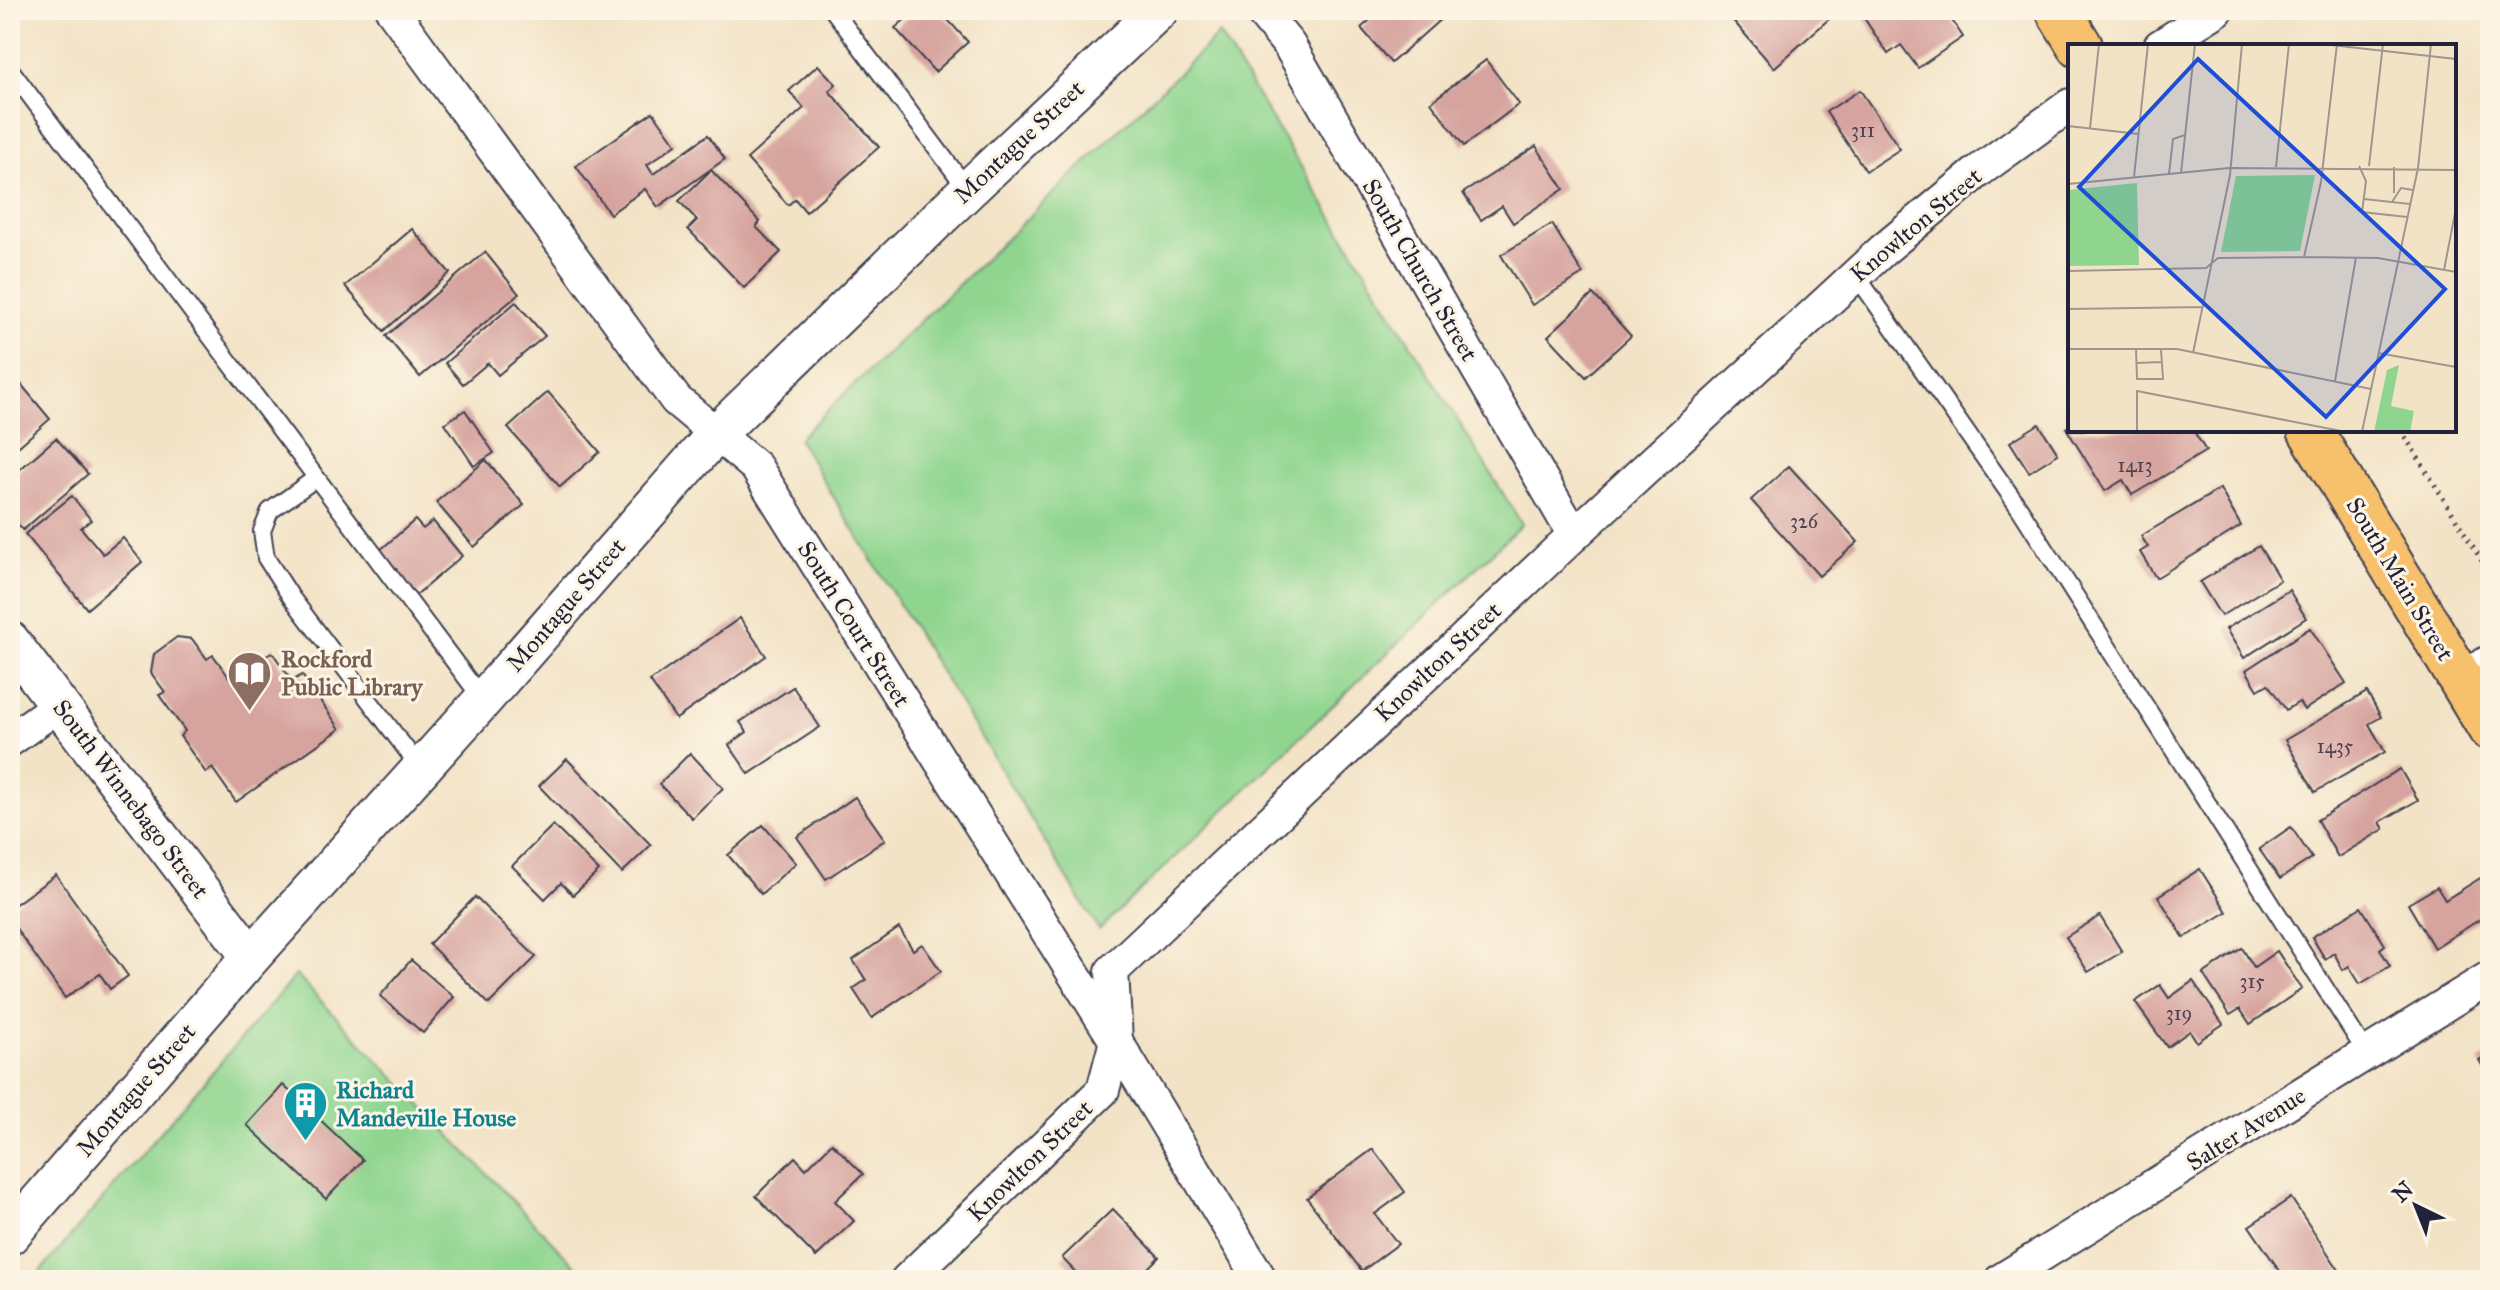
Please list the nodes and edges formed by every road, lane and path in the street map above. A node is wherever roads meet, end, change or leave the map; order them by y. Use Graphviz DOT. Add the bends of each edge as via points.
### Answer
graph roads {
  1 [pos="392,10"];
  2 [pos="833,10"];
  3 [pos="1159,10"];
  4 [pos="1260,10"];
  5 [pos="2058,10"];
  6 [pos="2217,10"];
  7 [pos="2079,44"];
  8 [pos="2163,44"];
  9 [pos="10,69"];
  10 [pos="2068,106"];
  11 [pos="968,190"];
  12 [pos="1856,275"];
  13 [pos="2311,432"];
  14 [pos="2402,432"];
  15 [pos="716,434"];
  16 [pos="316,478"];
  17 [pos="1574,535"];
  18 [pos="2490,574"];
  19 [pos="10,641"];
  20 [pos="2475,671"];
  21 [pos="483,700"];
  22 [pos="59,705"];
  23 [pos="2490,728"];
  24 [pos="10,740"];
  25 [pos="421,769"];
  26 [pos="251,957"];
  27 [pos="2490,977"];
  28 [pos="1116,1041"];
  29 [pos="2367,1054"];
  30 [pos="10,1235"];
  31 [pos="907,1280"];
  32 [pos="1261,1280"];
  33 [pos="2001,1280"];
  1 -- 15 [label="street, South Court Street" via="676,400"];
  2 -- 11 [label="lane"];
  3 -- 11 [label="street, Montague Street"];
  4 -- 17 [label="street, South Church Street" via="1289,45"];
  5 -- 7 [label="main road"];
  6 -- 8 [label="street"];
  9 -- 16 [label="lane"];
  10 -- 12 [label="street, Knowlton Street" via="1980,170"];
  11 -- 15 [label="street, Montague Street"];
  12 -- 17 [label="street, Knowlton Street"];
  12 -- 29 [label="lane" via="2020,509"];
  13 -- 20 [label="main road, South Main Street"];
  14 -- 18 [label="path"];
  15 -- 21 [label="street, Montague Street"];
  15 -- 28 [label="street, South Court Street" via="756,467"];
  16 -- 21 [label="lane"];
  16 -- 25 [label="lane" via="270,511 262,531 266,558"];
  17 -- 28 [label="street, Knowlton Street" via="1112,971"];
  19 -- 22 [label="street, South Winnebago Street"];
  20 -- 23 [label="main road, South Main Street"];
  21 -- 25 [label="street, Montague Street"];
  22 -- 24 [label="street"];
  22 -- 26 [label="street, South Winnebago Street"];
  25 -- 26 [label="street, Montague Street"];
  26 -- 30 [label="street, Montague Street"];
  27 -- 29 [label="street, Salter Avenue"];
  28 -- 31 [label="street, Knowlton Street" via="1103,1090"];
  28 -- 32 [label="street, South Court Street"];
  29 -- 33 [label="street, Salter Avenue"];
}
